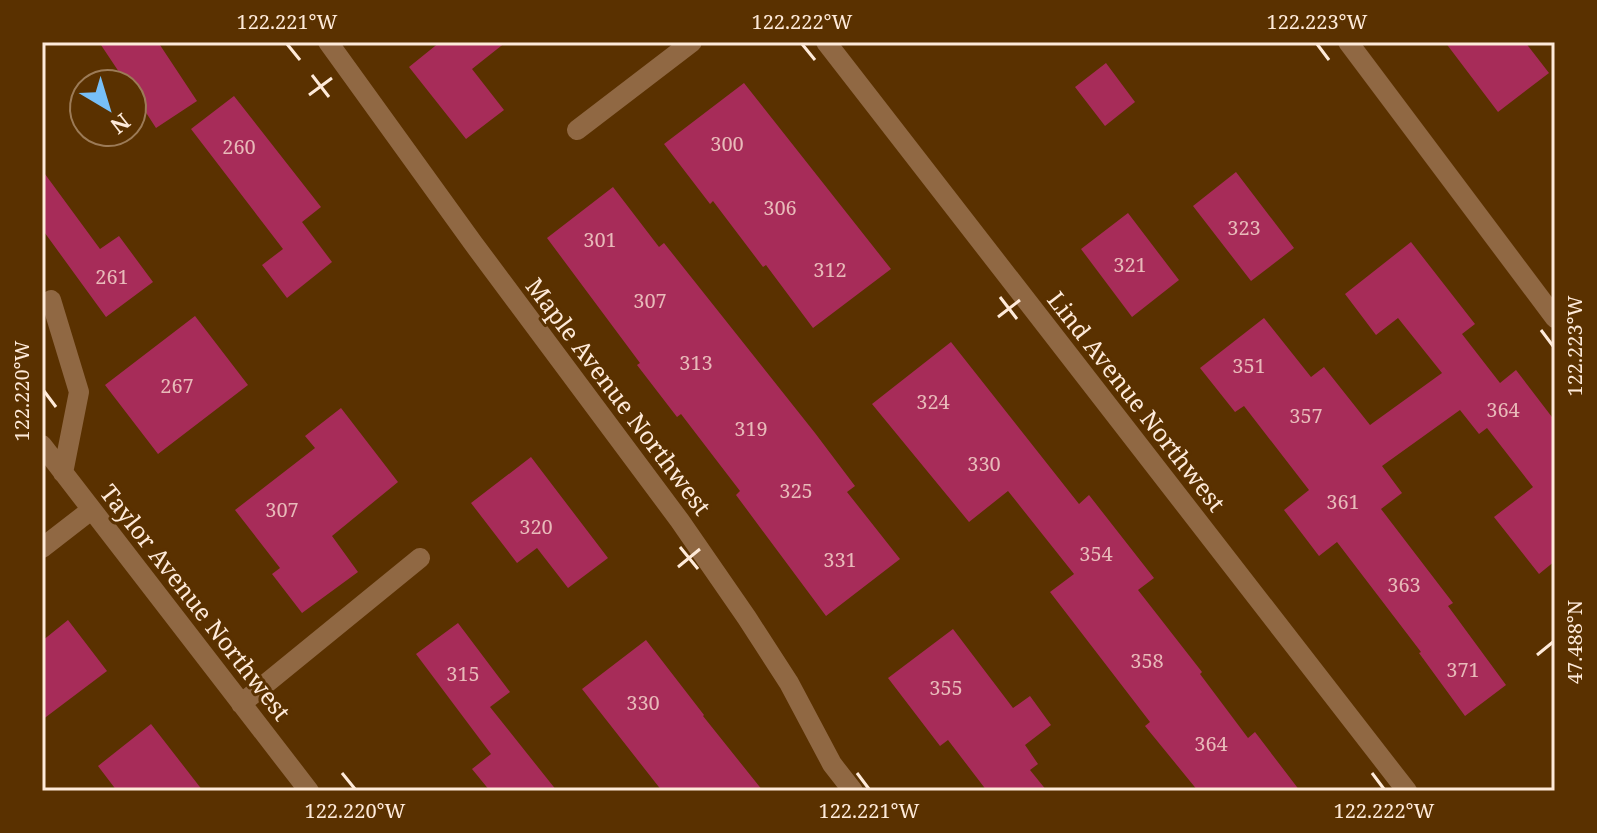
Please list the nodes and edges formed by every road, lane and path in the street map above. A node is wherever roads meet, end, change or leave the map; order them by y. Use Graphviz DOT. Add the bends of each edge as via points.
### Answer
graph roads {
  1 [pos="328,42"];
  2 [pos="692,42"];
  3 [pos="826,42"];
  4 [pos="1348,42"];
  5 [pos="577,130"];
  6 [pos="51,300"];
  7 [pos="1555,318"];
  8 [pos="42,445"];
  9 [pos="63,473"];
  10 [pos="91,510"];
  11 [pos="42,548"];
  12 [pos="420,558"];
  13 [pos="241,704"];
  14 [pos="309,791"];
  15 [pos="853,791"];
  16 [pos="1407,791"];
  1 -- 15 [label="street, Maple Avenue Northwest" via="680,521 789,683 832,764"];
  2 -- 5 [label="street"];
  3 -- 16 [label="street, Lind Avenue Northwest"];
  4 -- 7 [label="street"];
  6 -- 9 [label="street" via="79,392"];
  8 -- 9 [label="street, Taylor Avenue Northwest"];
  9 -- 10 [label="street, Taylor Avenue Northwest"];
  10 -- 11 [label="street"];
  10 -- 13 [label="street, Taylor Avenue Northwest"];
  12 -- 13 [label="street"];
  13 -- 14 [label="street, Taylor Avenue Northwest"];
}
